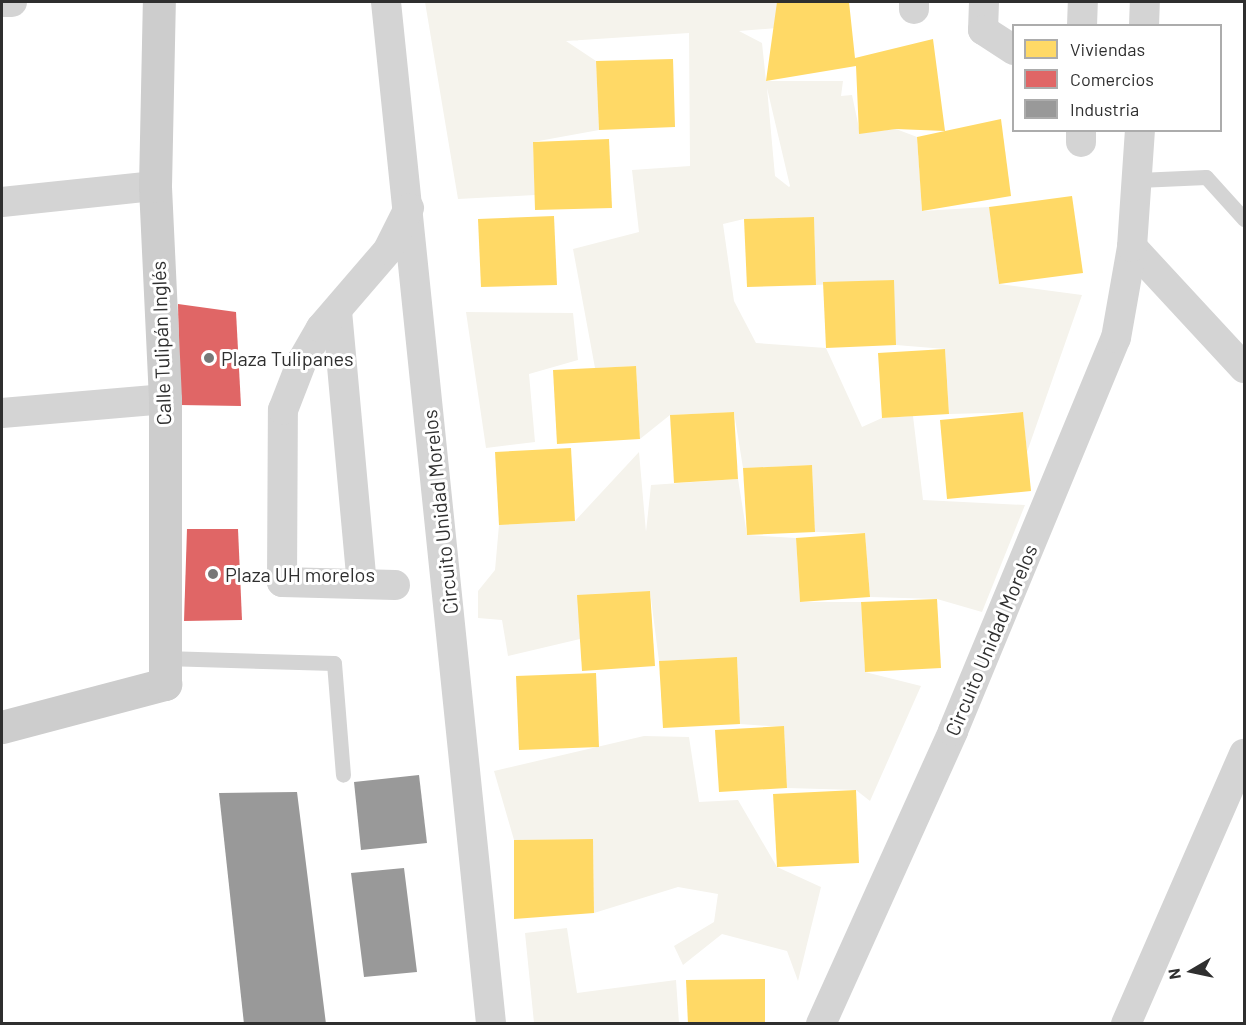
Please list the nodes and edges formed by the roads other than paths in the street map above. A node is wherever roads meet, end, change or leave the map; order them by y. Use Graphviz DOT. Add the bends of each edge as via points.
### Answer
graph roads {
  1 [pos="12,2"];
  2 [pos="159,2"];
  3 [pos="386,2"];
  4 [pos="984,2"];
  5 [pos="1083,2"];
  6 [pos="1145,2"];
  7 [pos="2,3"];
  8 [pos="1082,24"];
  9 [pos="1144,24"];
  10 [pos="1012,49"];
  11 [pos="1140,132"];
  12 [pos="1138,180"];
  13 [pos="155,186"];
  14 [pos="2,202"];
  15 [pos="409,208"];
  16 [pos="1245,219"];
  17 [pos="1132,247"];
  18 [pos="337,311"];
  19 [pos="1245,368"];
  20 [pos="165,399"];
  21 [pos="2,413"];
  22 [pos="362,584"];
  23 [pos="395,585"];
  24 [pos="165,671"];
  25 [pos="2,727"];
  26 [pos="1245,754"];
  27 [pos="343,775"];
  28 [pos="491,1023"];
  29 [pos="821,1023"];
  30 [pos="1126,1023"];
  1 -- 7 [label="street"];
  2 -- 13 [label="street, Calle Tulipán Inglés"];
  3 -- 15 [label="street, Circuito Unidad Morelos"];
  4 -- 10 [label="street" via="983,30"];
  5 -- 8 [label="street"];
  6 -- 9 [label="street"];
  11 -- 12 [label="street, Circuito Unidad Morelos"];
  12 -- 16 [label="lane" via="1206,177"];
  12 -- 17 [label="street, Circuito Unidad Morelos"];
  13 -- 14 [label="street"];
  13 -- 20 [label="street, Calle Tulipán Inglés"];
  15 -- 18 [label="street" via="388,250"];
  15 -- 28 [label="street, Circuito Unidad Morelos"];
  17 -- 19 [label="street"];
  17 -- 29 [label="street, Circuito Unidad Morelos" via="1116,338 953,731"];
  18 -- 22 [label="street"];
  18 -- 22 [label="street" via="321,328 302,361 283,410 282,582"];
  20 -- 21 [label="street"];
  20 -- 24 [label="street, Calle Tulipán Inglés"];
  22 -- 23 [label="street"];
  24 -- 25 [label="street"];
  24 -- 27 [label="lane" via="334,663"];
  26 -- 30 [label="street"];
}
